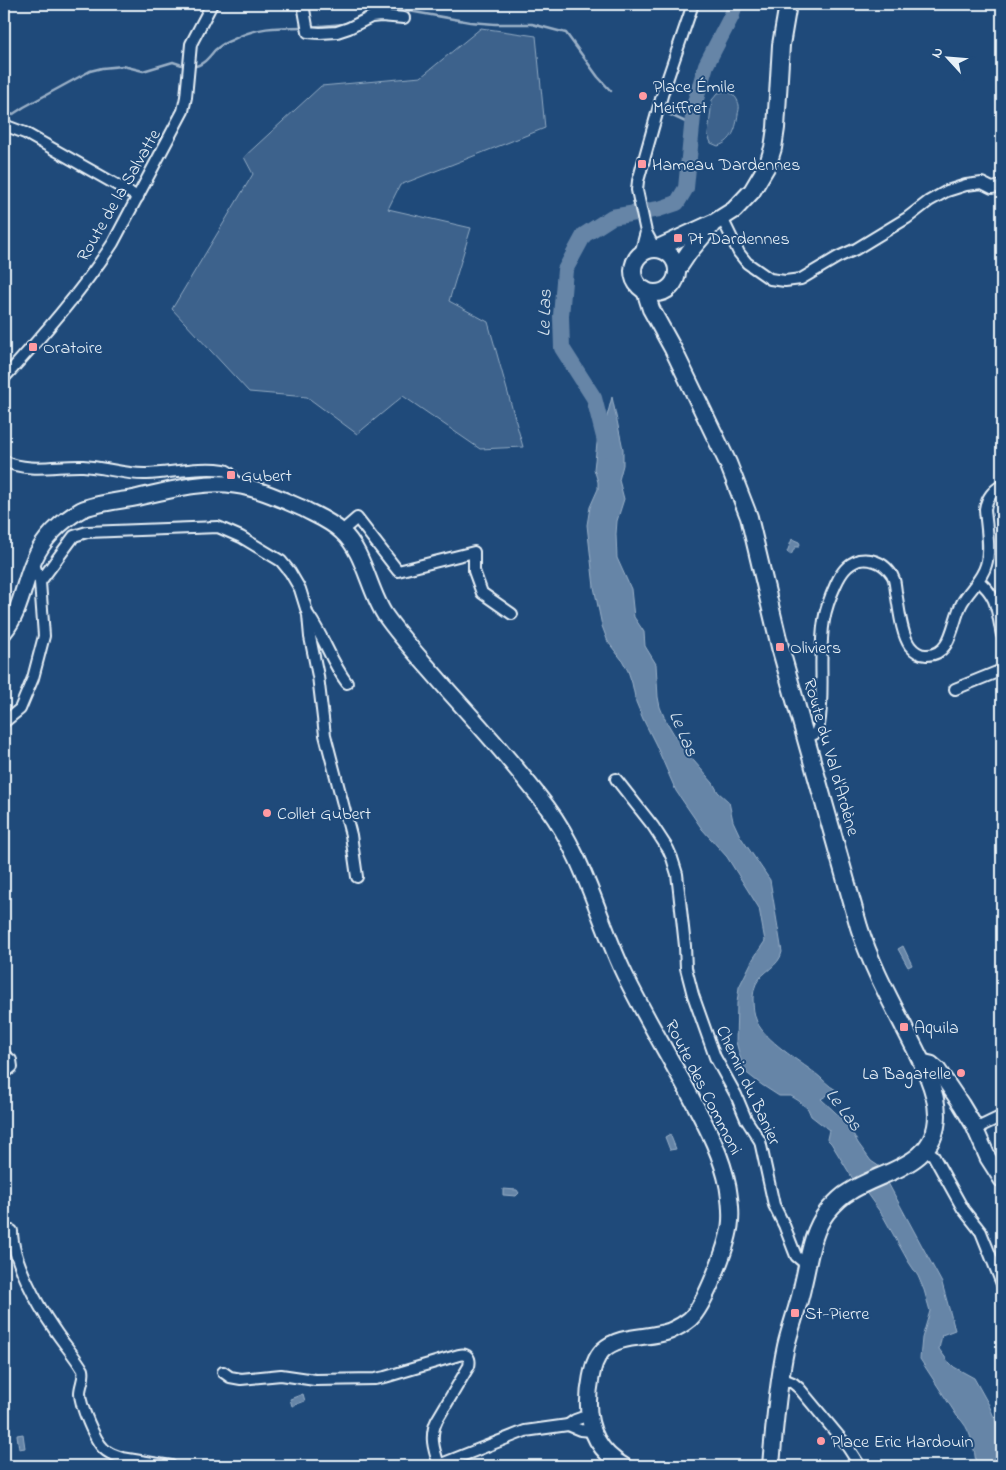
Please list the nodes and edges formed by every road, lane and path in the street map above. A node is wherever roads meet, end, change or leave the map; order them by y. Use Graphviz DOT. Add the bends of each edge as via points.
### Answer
graph roads {
  1 [pos="212,4"];
  2 [pos="303,4"];
  3 [pos="693,4"];
  4 [pos="788,4"];
  5 [pos="404,18"];
  6 [pos="4,125"];
  7 [pos="1002,186"];
  8 [pos="138,197"];
  9 [pos="718,220"];
  10 [pos="645,229"];
  11 [pos="651,250"];
  12 [pos="677,270"];
  13 [pos="667,289"];
  14 [pos="645,290"];
  15 [pos="662,328"];
  16 [pos="4,378"];
  17 [pos="4,461"];
  18 [pos="234,484"];
  19 [pos="1002,484"];
  20 [pos="342,531"];
  21 [pos="33,562"];
  22 [pos="978,581"];
  23 [pos="40,582"];
  24 [pos="512,614"];
  25 [pos="308,615"];
  26 [pos="4,632"];
  27 [pos="1002,635"];
  28 [pos="1002,670"];
  29 [pos="347,683"];
  30 [pos="955,688"];
  31 [pos="4,722"];
  32 [pos="806,738"];
  33 [pos="616,779"];
  34 [pos="357,877"];
  35 [pos="4,1055"];
  36 [pos="922,1062"];
  37 [pos="4,1072"];
  38 [pos="1002,1116"];
  39 [pos="975,1129"];
  40 [pos="925,1150"];
  41 [pos="1002,1180"];
  42 [pos="12,1231"];
  43 [pos="808,1264"];
  44 [pos="1002,1284"];
  45 [pos="223,1372"];
  46 [pos="781,1378"];
  47 [pos="589,1415"];
  48 [pos="568,1425"];
  49 [pos="593,1430"];
  50 [pos="772,1461"];
  51 [pos="171,1466"];
  52 [pos="438,1466"];
  53 [pos="624,1466"];
  54 [pos="860,1466"];
  1 -- 8 [label="street, Route de la Salvatte" via="192,39 183,111"];
  2 -- 5 [label="street" via="308,32 314,33 337,32 371,17"];
  3 -- 10 [label="street" via="663,92 637,185"];
  4 -- 9 [label="main road" via="781,45 774,148 752,191 734,210"];
  6 -- 8 [label="street" via="25,133"];
  7 -- 9 [label="street" via="992,188 982,183 947,191 856,249 801,279 786,281 770,279 748,263"];
  8 -- 16 [label="street, Route de la Salvatte" via="100,263 68,306"];
  9 -- 11 [label="main road"];
  9 -- 12 [label="main road" via="700,238"];
  10 -- 11 [label="street"];
  10 -- 11 [label="street"];
  11 -- 12 [label="main road" via="669,253"];
  11 -- 14 [label="main road" via="635,260 633,268 635,280"];
  12 -- 13 [label="main road"];
  13 -- 14 [label="main road" via="656,293"];
  13 -- 15 [label="main road, Route du Val d'Ardène" via="660,307"];
  14 -- 15 [label="main road, Route du Val d'Ardène"];
  15 -- 32 [label="main road, Route du Val d'Ardène" via="746,508"];
  17 -- 18 [label="street" via="27,467 83,466 140,474 224,470 231,475"];
  18 -- 20 [label="street" via="286,501"];
  18 -- 21 [label="street" via="190,486 84,508 45,540"];
  19 -- 22 [label="street" via="986,502 988,558"];
  20 -- 24 [label="street" via="357,518 398,571 474,552 474,571 482,593"];
  20 -- 47 [label="street, Route des Commoni" via="353,545 382,611 407,644 510,760 546,806 570,844 622,970 684,1084 723,1165 731,1220 727,1241 697,1310 672,1330 622,1340 605,1348 593,1368 588,1396"];
  21 -- 23 [label="street"];
  21 -- 26 [label="street" via="21,603"];
  22 -- 27 [label="street" via="992,595"];
  22 -- 32 [label="street" via="959,608 944,648 924,655 914,650 905,637 895,582 885,566 873,560 858,560 849,565 838,580 825,611 820,721 816,733"];
  23 -- 25 [label="street" via="74,536 87,532 218,527 281,561 300,589"];
  23 -- 31 [label="street" via="44,636 33,678 20,709"];
  25 -- 29 [label="street"];
  25 -- 34 [label="street" via="325,735 351,835"];
  28 -- 30 [label="street"];
  32 -- 36 [label="main road, Route du Val d'Ardène" via="864,943"];
  33 -- 43 [label="street, Chemin du Banier" via="653,826 672,858 680,891 686,968 700,1014 715,1057 760,1141 773,1202 794,1252"];
  35 -- 37 [label="street" via="11,1060 12,1067"];
  36 -- 39 [label="street" via="931,1064 940,1074"];
  36 -- 40 [label="main road, Route du Val d'Ardène" via="937,1115 934,1133"];
  38 -- 39 [label="street"];
  39 -- 41 [label="street"];
  40 -- 43 [label="main road, Route du Val d'Ardène" via="911,1162 851,1190 837,1201 814,1236"];
  40 -- 44 [label="street" via="933,1155 963,1208 981,1232"];
  42 -- 51 [label="street" via="15,1249 34,1295 83,1370 81,1402 104,1450 115,1456"];
  43 -- 46 [label="main road"];
  45 -- 52 [label="street" via="241,1379 281,1375 315,1380 375,1379 465,1354 470,1360 469,1366 432,1430"];
  46 -- 50 [label="main road"];
  46 -- 54 [label="street" via="804,1393"];
  47 -- 48 [label="street"];
  47 -- 49 [label="street, Route des Commoni"];
  48 -- 49 [label="street" via="580,1430"];
  48 -- 52 [label="street" via="525,1431"];
  49 -- 53 [label="street, Route des Commoni" via="604,1451"];
}
